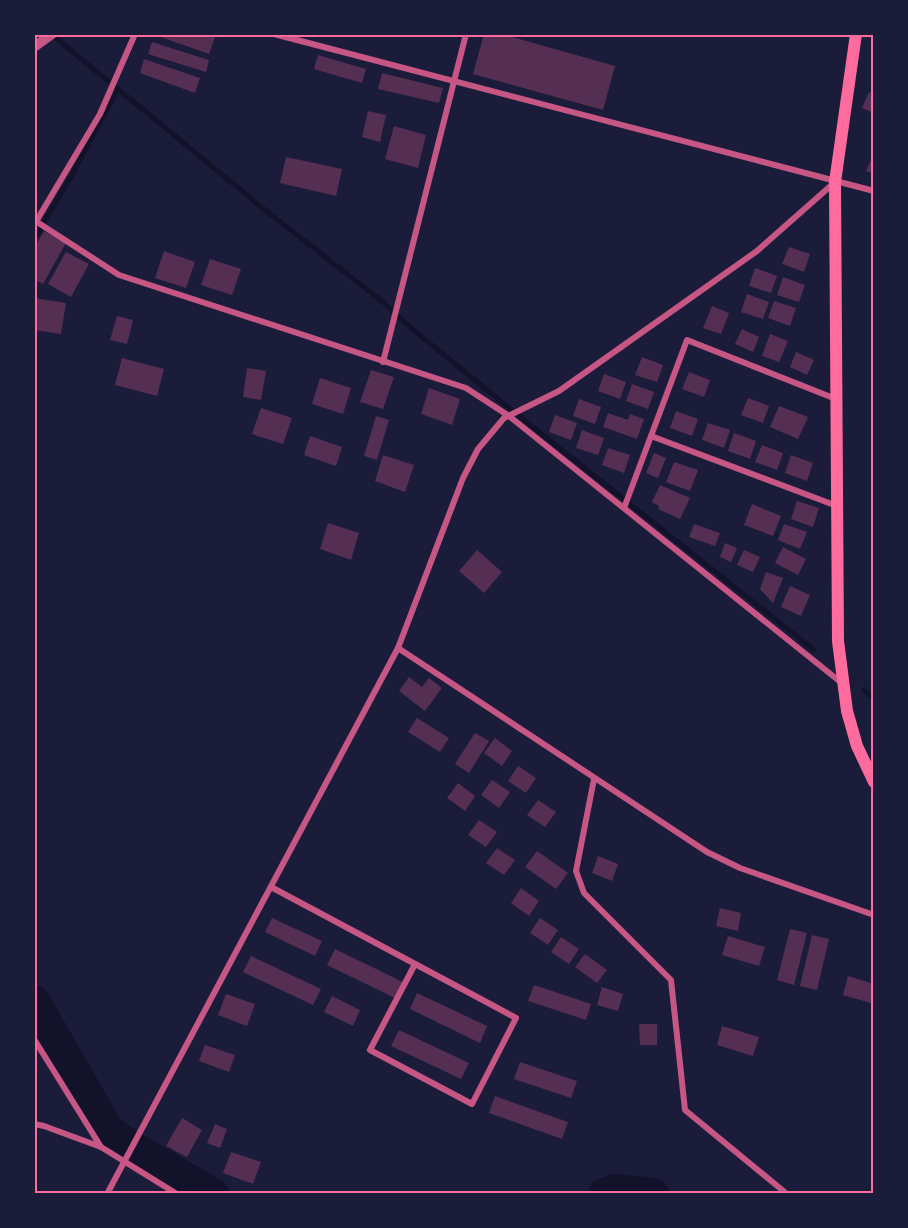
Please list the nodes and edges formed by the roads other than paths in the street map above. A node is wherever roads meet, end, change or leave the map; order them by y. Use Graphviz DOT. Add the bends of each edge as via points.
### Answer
graph roads {
  1 [pos="135,34"];
  2 [pos="274,34"];
  3 [pos="466,34"];
  4 [pos="856,34"];
  5 [pos="453,82"];
  6 [pos="835,182"];
  7 [pos="873,191"];
  8 [pos="36,223"];
  9 [pos="383,362"];
  10 [pos="836,399"];
  11 [pos="509,416"];
  12 [pos="651,436"];
  13 [pos="837,506"];
  14 [pos="624,508"];
  15 [pos="398,648"];
  16 [pos="843,684"];
  17 [pos="594,779"];
  18 [pos="873,782"];
  19 [pos="271,887"];
  20 [pos="873,915"];
  21 [pos="415,964"];
  22 [pos="34,1039"];
  23 [pos="34,1124"];
  24 [pos="101,1148"];
  25 [pos="124,1161"];
  26 [pos="107,1194"];
  27 [pos="177,1194"];
  28 [pos="787,1194"];
  1 -- 8 [label="street" via="100,114"];
  2 -- 5 [label="street"];
  3 -- 5 [label="street"];
  4 -- 6 [label="main road"];
  5 -- 6 [label="street"];
  5 -- 9 [label="street"];
  6 -- 7 [label="street"];
  6 -- 10 [label="main road"];
  6 -- 11 [label="street" via="757,251 559,391"];
  8 -- 9 [label="street" via="119,274"];
  9 -- 11 [label="street" via="466,388"];
  10 -- 12 [label="street" via="687,340"];
  10 -- 13 [label="main road"];
  11 -- 14 [label="street"];
  11 -- 15 [label="street" via="478,449 463,478"];
  12 -- 13 [label="street"];
  12 -- 14 [label="street"];
  13 -- 16 [label="main road" via="838,641"];
  14 -- 16 [label="street"];
  15 -- 17 [label="street"];
  15 -- 19 [label="street"];
  16 -- 18 [label="main road" via="857,746"];
  17 -- 20 [label="street" via="707,852 740,868"];
  17 -- 28 [label="street" via="576,871 584,893 671,980 685,1110"];
  19 -- 21 [label="street"];
  19 -- 25 [label="street"];
  21 -- 21 [label="street" via="516,1018 472,1104 370,1050"];
  22 -- 24 [label="street"];
  23 -- 24 [label="street"];
  24 -- 25 [label="street"];
  25 -- 26 [label="street"];
  25 -- 27 [label="street"];
}
